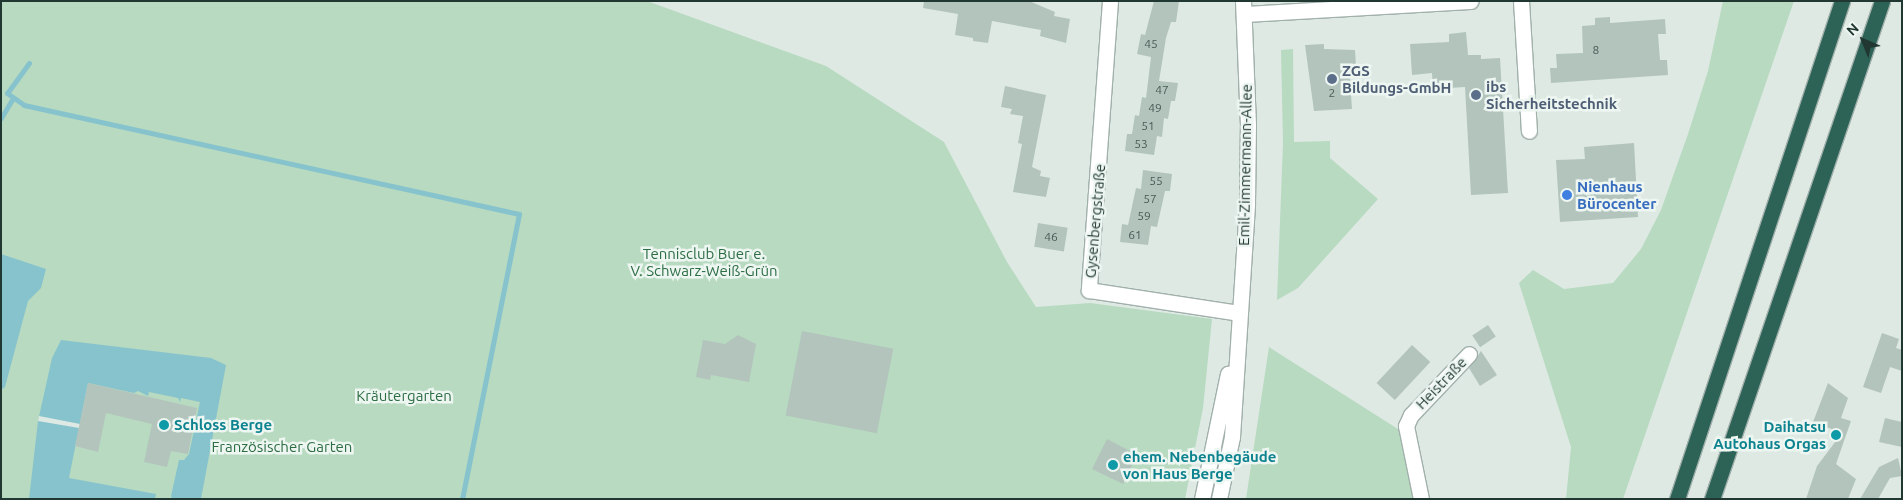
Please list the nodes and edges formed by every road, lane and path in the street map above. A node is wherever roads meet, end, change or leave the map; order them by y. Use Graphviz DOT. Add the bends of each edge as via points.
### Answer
graph roads {
  1 [pos="1110,1"];
  2 [pos="1471,1"];
  3 [pos="1521,1"];
  4 [pos="1842,1"];
  5 [pos="1882,1"];
  6 [pos="1244,8"];
  7 [pos="1529,131"];
  8 [pos="1239,313"];
  9 [pos="1238,329"];
  10 [pos="1469,354"];
  11 [pos="1202,499"];
  12 [pos="1219,499"];
  13 [pos="1421,499"];
  14 [pos="1677,499"];
  15 [pos="1712,499"];
  1 -- 8 [label="street, Gysenbergstraße" via="1089,290"];
  2 -- 6 [label="street"];
  3 -- 7 [label="street"];
  4 -- 14 [label="highway"];
  5 -- 15 [label="highway"];
  6 -- 8 [label="street, Emil-Zimmermann-Allee" via="1247,203"];
  8 -- 9 [label="street, Emil-Zimmermann-Allee"];
  9 -- 11 [label="street, Emil-Zimmermann-Allee"];
  9 -- 12 [label="street, Emil-Zimmermann-Allee" via="1232,437"];
  10 -- 13 [label="street, Heistraße" via="1411,415 1406,426"];
}
